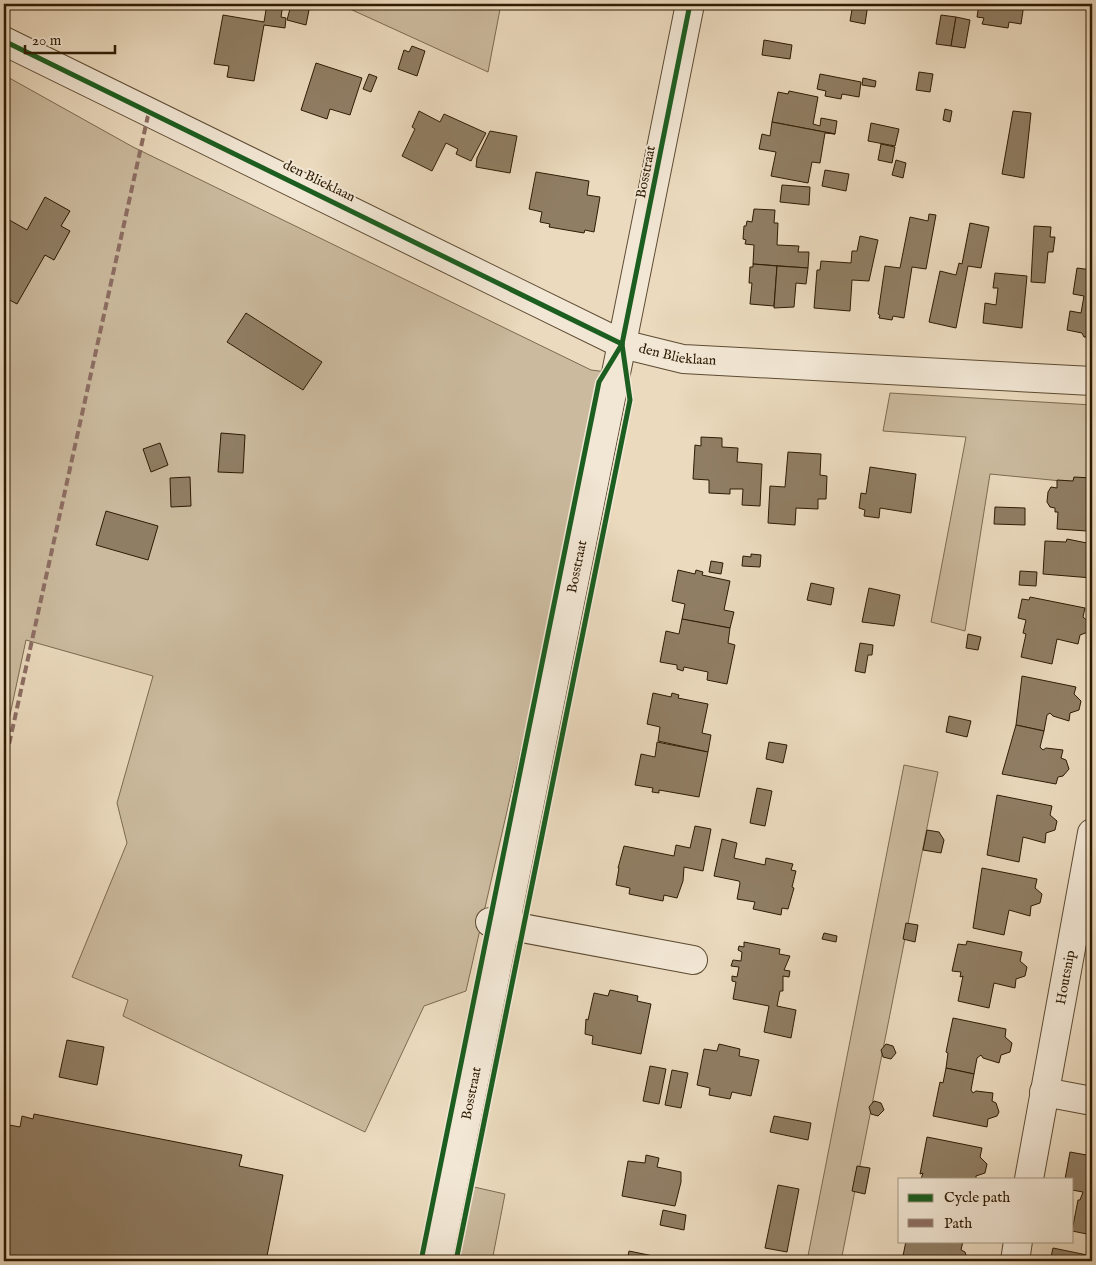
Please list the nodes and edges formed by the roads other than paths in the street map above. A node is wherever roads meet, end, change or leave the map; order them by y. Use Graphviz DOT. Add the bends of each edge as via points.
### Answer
graph roads {
  1 [pos="690,4"];
  2 [pos="4,41"];
  3 [pos="622,344"];
  4 [pos="1092,381"];
  5 [pos="1092,833"];
  6 [pos="497,924"];
  7 [pos="692,960"];
  8 [pos="1044,1092"];
  9 [pos="1092,1101"];
  10 [pos="1029,1178"];
  11 [pos="1018,1242"];
  12 [pos="438,1261"];
  13 [pos="1015,1261"];
  1 -- 3 [label="street, Bosstraat"];
  2 -- 3 [label="street, den Blieklaan"];
  3 -- 4 [label="street, den Blieklaan" via="683,359"];
  3 -- 6 [label="street, Bosstraat"];
  5 -- 8 [label="street, Houtsnip"];
  6 -- 7 [label="street"];
  6 -- 12 [label="street, Bosstraat"];
  8 -- 9 [label="street"];
  8 -- 10 [label="street, Houtsnip"];
  11 -- 13 [label="street"];
}
